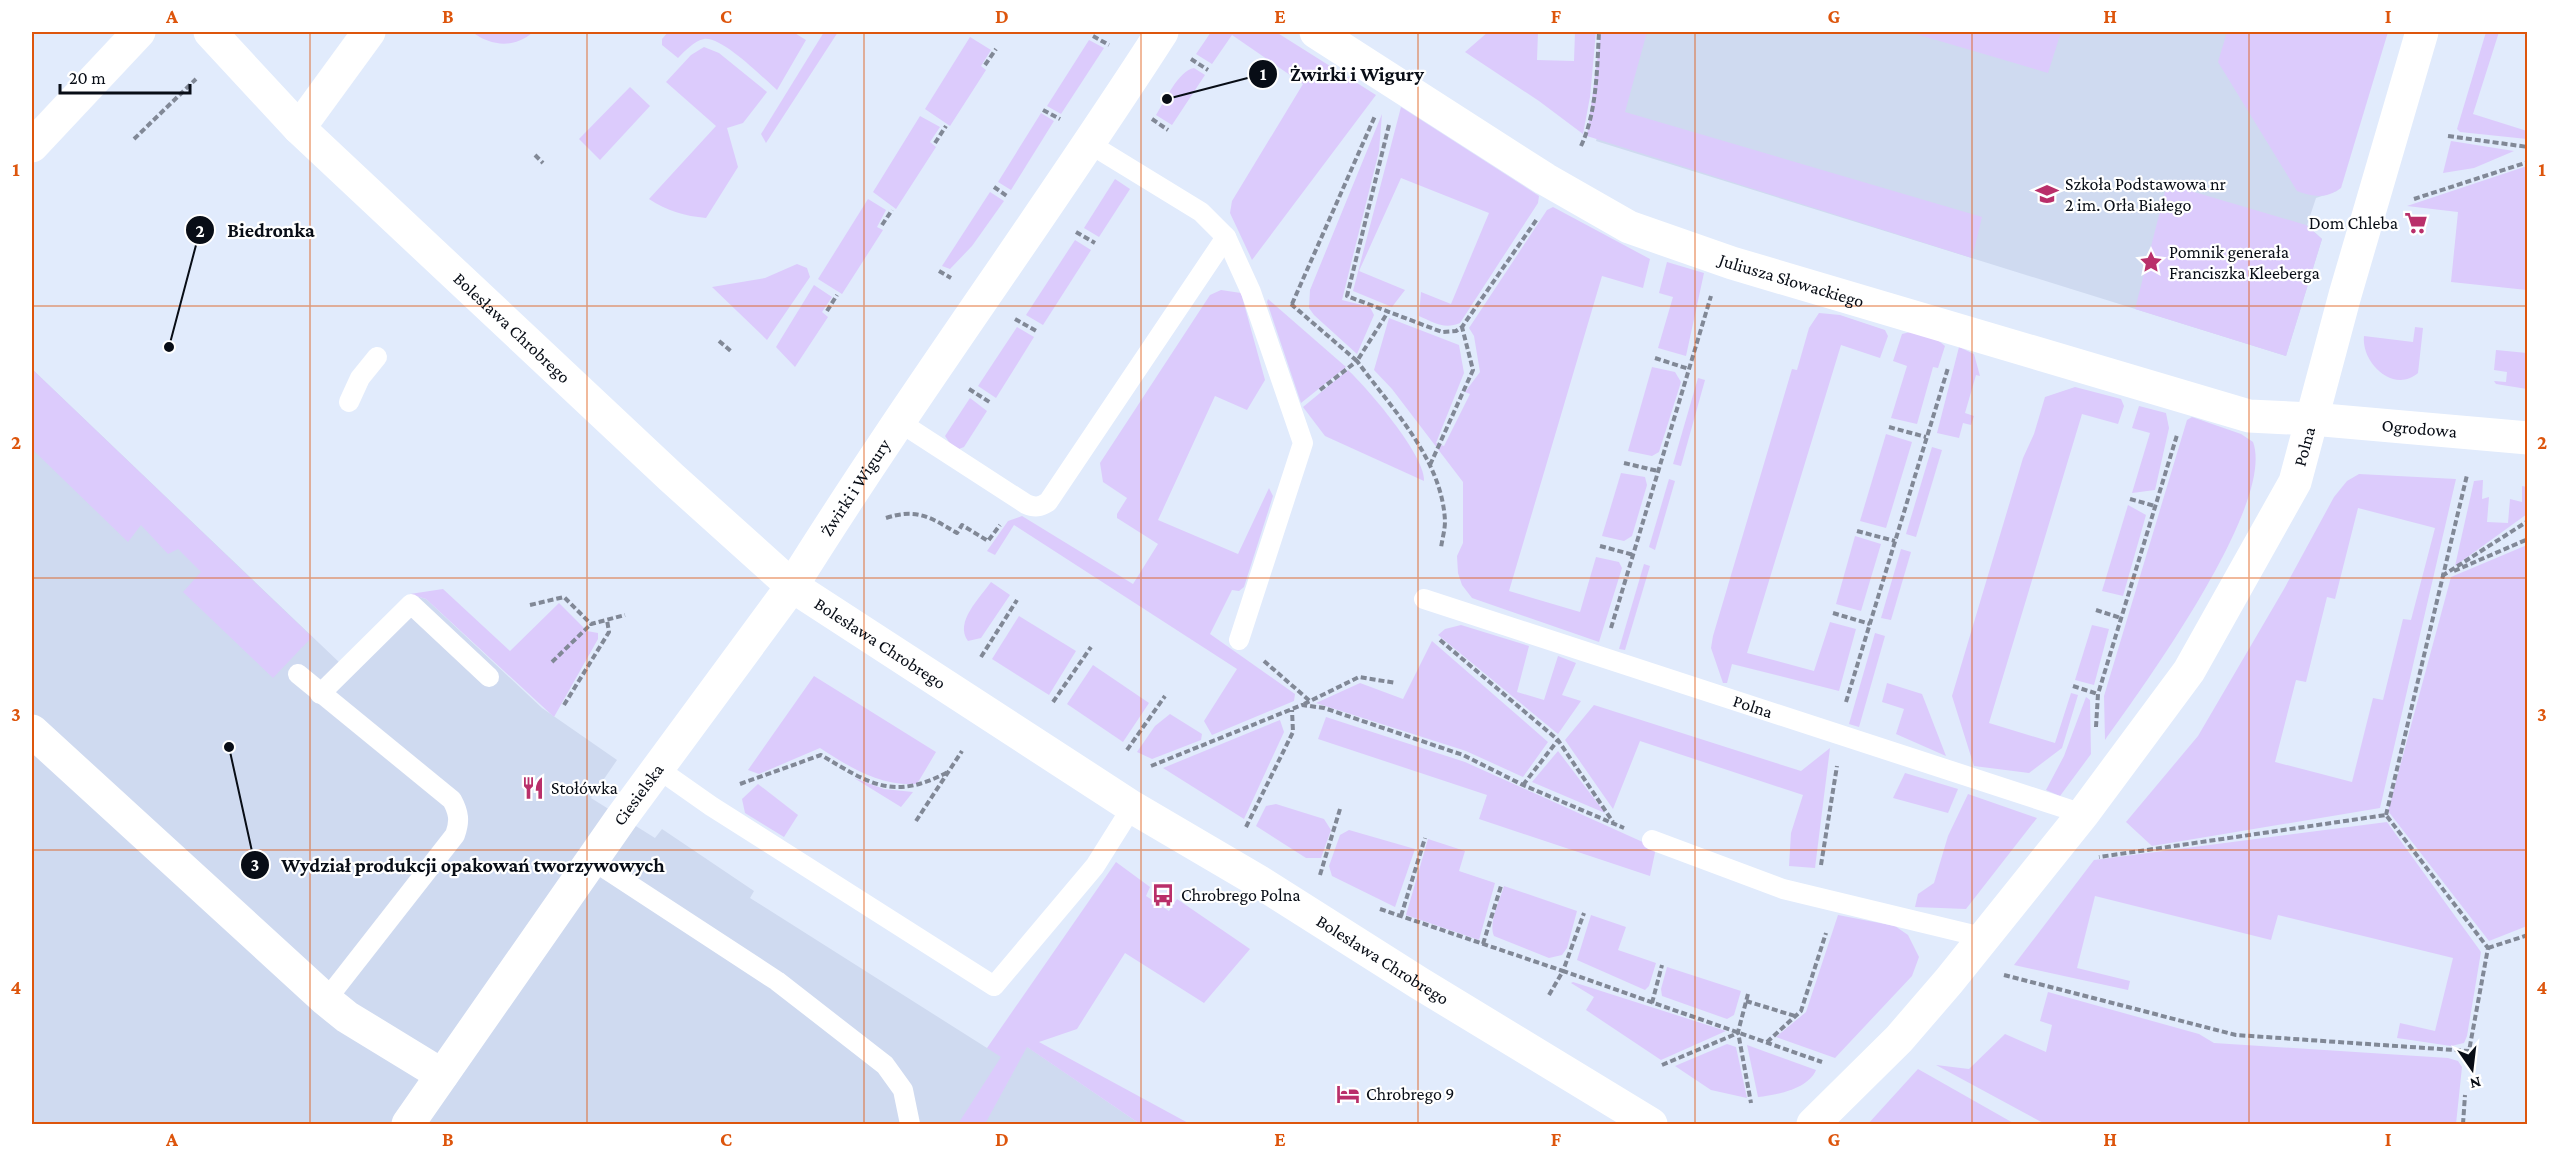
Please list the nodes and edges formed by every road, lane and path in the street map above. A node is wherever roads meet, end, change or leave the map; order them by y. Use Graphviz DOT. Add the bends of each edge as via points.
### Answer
graph roads {
  1 [pos="139,32"];
  2 [pos="210,32"];
  3 [pos="369,32"];
  4 [pos="1162,32"];
  5 [pos="1316,32"];
  6 [pos="1599,32"];
  7 [pos="2422,32"];
  8 [pos="1093,36"];
  9 [pos="996,49"];
  10 [pos="1115,49"];
  11 [pos="1186,56"];
  12 [pos="985,65"];
  13 [pos="1208,70"];
  14 [pos="196,80"];
  15 [pos="1043,110"];
  16 [pos="1376,114"];
  17 [pos="1147,115"];
  18 [pos="1066,122"];
  19 [pos="1390,123"];
  20 [pos="946,126"];
  21 [pos="299,128"];
  22 [pos="1168,130"];
  23 [pos="2448,136"];
  24 [pos="134,139"];
  25 [pos="935,143"];
  26 [pos="1090,144"];
  27 [pos="32,146"];
  28 [pos="1581,146"];
  29 [pos="2528,147"];
  30 [pos="534,155"];
  31 [pos="2528,162"];
  32 [pos="543,163"];
  33 [pos="2405,201"];
  34 [pos="892,210"];
  35 [pos="1538,217"];
  36 [pos="882,225"];
  37 [pos="1073,230"];
  38 [pos="1226,237"];
  39 [pos="1095,243"];
  40 [pos="939,272"];
  41 [pos="951,278"];
  42 [pos="1249,286"];
  43 [pos="837,296"];
  44 [pos="1292,304"];
  45 [pos="1709,304"];
  46 [pos="827,312"];
  47 [pos="1388,312"];
  48 [pos="1014,319"];
  49 [pos="1462,327"];
  50 [pos="1038,332"];
  51 [pos="719,341"];
  52 [pos="732,352"];
  53 [pos="377,357"];
  54 [pos="1655,358"];
  55 [pos="1357,361"];
  56 [pos="1689,369"];
  57 [pos="1947,372"];
  58 [pos="969,389"];
  59 [pos="1462,396"];
  60 [pos="1468,399"];
  61 [pos="349,402"];
  62 [pos="992,403"];
  63 [pos="1292,412"];
  64 [pos="2312,419"];
  65 [pos="898,421"];
  66 [pos="1889,427"];
  67 [pos="1926,437"];
  68 [pos="2528,438"];
  69 [pos="2172,450"];
  70 [pos="1624,463"];
  71 [pos="1430,465"];
  72 [pos="1658,471"];
  73 [pos="2467,475"];
  74 [pos="2130,499"];
  75 [pos="2155,506"];
  76 [pos="1038,507"];
  77 [pos="886,518"];
  78 [pos="2528,521"];
  79 [pos="1857,531"];
  80 [pos="2528,539"];
  81 [pos="1895,541"];
  82 [pos="1600,546"];
  83 [pos="1441,548"];
  84 [pos="1634,555"];
  85 [pos="2441,576"];
  86 [pos="792,586"];
  87 [pos="1424,599"];
  88 [pos="1017,600"];
  89 [pos="530,605"];
  90 [pos="2096,610"];
  91 [pos="1833,613"];
  92 [pos="626,615"];
  93 [pos="2121,618"];
  94 [pos="608,620"];
  95 [pos="591,624"];
  96 [pos="1870,624"];
  97 [pos="1433,634"];
  98 [pos="1239,640"];
  99 [pos="1091,647"];
  100 [pos="981,657"];
  101 [pos="1602,657"];
  102 [pos="552,662"];
  103 [pos="298,674"];
  104 [pos="489,677"];
  105 [pos="1396,683"];
  106 [pos="2073,686"];
  107 [pos="320,694"];
  108 [pos="2098,694"];
  109 [pos="1164,696"];
  110 [pos="1053,702"];
  111 [pos="1311,702"];
  112 [pos="564,705"];
  113 [pos="1302,705"];
  114 [pos="1292,710"];
  115 [pos="2095,715"];
  116 [pos="32,731"];
  117 [pos="1839,735"];
  118 [pos="1558,740"];
  119 [pos="1127,750"];
  120 [pos="962,751"];
  121 [pos="1151,766"];
  122 [pos="657,768"];
  123 [pos="948,772"];
  124 [pos="1523,785"];
  125 [pos="734,787"];
  126 [pos="1132,807"];
  127 [pos="1340,809"];
  128 [pos="2083,814"];
  129 [pos="2386,815"];
  130 [pos="916,821"];
  131 [pos="1614,823"];
  132 [pos="1246,827"];
  133 [pos="1425,838"];
  134 [pos="1652,840"];
  135 [pos="2097,857"];
  136 [pos="592,860"];
  137 [pos="1320,875"];
  138 [pos="1501,886"];
  139 [pos="1816,897"];
  140 [pos="1836,901"];
  141 [pos="1371,906"];
  142 [pos="1584,913"];
  143 [pos="1401,916"];
  144 [pos="2528,935"];
  145 [pos="1986,938"];
  146 [pos="1483,944"];
  147 [pos="2488,948"];
  148 [pos="1662,965"];
  149 [pos="1563,971"];
  150 [pos="1994,973"];
  151 [pos="1748,994"];
  152 [pos="1549,995"];
  153 [pos="326,1000"];
  154 [pos="1746,1001"];
  155 [pos="1652,1003"];
  156 [pos="1795,1017"];
  157 [pos="1738,1032"];
  158 [pos="1766,1042"];
  159 [pos="1662,1065"];
  160 [pos="1832,1066"];
  161 [pos="442,1075"];
  162 [pos="2465,1095"];
  163 [pos="1751,1103"];
  164 [pos="408,1125"];
  165 [pos="910,1125"];
  166 [pos="1652,1125"];
  167 [pos="1813,1125"];
  168 [pos="2463,1125"];
  1 -- 27 [label="street"];
  2 -- 21 [label="street, Bolesława Chrobrego"];
  3 -- 21 [label="street"];
  4 -- 26 [label="street, Żwirki i Wigury"];
  5 -- 64 [label="street, Juliusza Słowackiego" via="1545,179 1629,227 1732,262 2249,416"];
  6 -- 28 [label="path" via="1593,102"];
  7 -- 64 [label="street, Polna"];
  8 -- 10 [label="path"];
  9 -- 12 [label="path"];
  11 -- 13 [label="path"];
  14 -- 24 [label="path"];
  15 -- 18 [label="path"];
  16 -- 44 [label="path"];
  17 -- 22 [label="path"];
  19 -- 47 [label="path" via="1347,296"];
  20 -- 25 [label="path"];
  21 -- 86 [label="street, Bolesława Chrobrego"];
  23 -- 29 [label="path"];
  26 -- 38 [label="lane" via="1201,212"];
  26 -- 65 [label="street, Żwirki i Wigury"];
  30 -- 32 [label="path"];
  31 -- 33 [label="path"];
  34 -- 36 [label="path"];
  35 -- 49 [label="path"];
  37 -- 39 [label="path"];
  38 -- 42 [label="lane"];
  38 -- 76 [label="lane" via="1048,502"];
  40 -- 41 [label="path"];
  42 -- 44 [label="path" via="1282,296"];
  42 -- 63 [label="lane"];
  43 -- 46 [label="path"];
  44 -- 55 [label="path"];
  45 -- 56 [label="path"];
  47 -- 49 [label="path" via="1442,332"];
  47 -- 55 [label="path"];
  48 -- 50 [label="path"];
  49 -- 59 [label="path" via="1473,370"];
  51 -- 52 [label="path"];
  53 -- 61 [label="lane" via="360,378"];
  54 -- 56 [label="path"];
  55 -- 63 [label="path"];
  55 -- 71 [label="path"];
  56 -- 72 [label="path"];
  57 -- 67 [label="path"];
  58 -- 62 [label="path"];
  59 -- 60 [label="path"];
  59 -- 71 [label="path"];
  63 -- 98 [label="lane" via="1303,443"];
  64 -- 68 [label="street, Ogrodowa"];
  64 -- 128 [label="street, Polna" via="2295,482 2189,671"];
  65 -- 76 [label="lane" via="1026,504"];
  65 -- 86 [label="street, Żwirki i Wigury"];
  66 -- 67 [label="path"];
  67 -- 81 [label="path"];
  69 -- 75 [label="path"];
  70 -- 72 [label="path"];
  71 -- 83 [label="path" via="1439,484 1445,522"];
  72 -- 84 [label="path"];
  73 -- 85 [label="path"];
  74 -- 75 [label="path"];
  75 -- 93 [label="path"];
  76 -- 77 [label="path" via="1006,517 988,541 962,525 957,534 926,515 903,513"];
  78 -- 85 [label="path"];
  79 -- 81 [label="path"];
  80 -- 85 [label="path"];
  81 -- 96 [label="path"];
  82 -- 84 [label="path"];
  84 -- 101 [label="path"];
  85 -- 129 [label="path"];
  86 -- 122 [label="street, Ciesielska"];
  86 -- 126 [label="street, Bolesława Chrobrego"];
  87 -- 101 [label="lane, Polna"];
  88 -- 100 [label="path"];
  89 -- 95 [label="path" via="564,597"];
  90 -- 93 [label="path"];
  91 -- 96 [label="path"];
  92 -- 94 [label="path"];
  93 -- 108 [label="path"];
  94 -- 95 [label="path"];
  94 -- 112 [label="path" via="609,632"];
  95 -- 102 [label="path"];
  96 -- 117 [label="path"];
  97 -- 118 [label="path"];
  98 -- 111 [label="path"];
  99 -- 110 [label="path"];
  101 -- 117 [label="lane, Polna"];
  103 -- 107 [label="lane"];
  104 -- 107 [label="lane" via="411,604"];
  105 -- 111 [label="path" via="1359,677"];
  106 -- 108 [label="path"];
  107 -- 153 [label="lane" via="452,800 459,825 449,844"];
  108 -- 115 [label="path"];
  109 -- 119 [label="path"];
  111 -- 113 [label="path"];
  113 -- 114 [label="path"];
  113 -- 124 [label="path" via="1324,708 1463,755"];
  114 -- 121 [label="path"];
  114 -- 132 [label="path" via="1293,732"];
  116 -- 153 [label="street"];
  117 -- 128 [label="lane, Polna"];
  117 -- 139 [label="path"];
  118 -- 124 [label="path"];
  118 -- 131 [label="path"];
  120 -- 123 [label="path"];
  122 -- 126 [label="lane" via="994,986 1095,866"];
  122 -- 136 [label="street, Ciesielska"];
  123 -- 125 [label="path" via="917,786 893,786 857,776 821,754"];
  123 -- 130 [label="path"];
  124 -- 131 [label="path"];
  126 -- 166 [label="street, Bolesława Chrobrego" via="1258,880"];
  127 -- 137 [label="path"];
  128 -- 145 [label="street, Polna"];
  129 -- 135 [label="path"];
  129 -- 147 [label="path"];
  131 -- 134 [label="path"];
  133 -- 143 [label="path"];
  134 -- 139 [label="lane" via="1783,889"];
  136 -- 161 [label="street, Ciesielska"];
  136 -- 165 [label="lane" via="777,981 885,1065 903,1090"];
  138 -- 146 [label="path"];
  139 -- 140 [label="lane"];
  140 -- 145 [label="lane"];
  140 -- 156 [label="path" via="1801,1011"];
  141 -- 143 [label="path"];
  142 -- 149 [label="path"];
  143 -- 146 [label="path"];
  144 -- 147 [label="path"];
  145 -- 167 [label="street, Polna" via="1899,1038"];
  146 -- 149 [label="path"];
  147 -- 150 [label="path" via="2469,1051 2236,1035"];
  148 -- 155 [label="path"];
  149 -- 152 [label="path"];
  149 -- 155 [label="path"];
  151 -- 154 [label="path"];
  153 -- 161 [label="street"];
  154 -- 156 [label="path"];
  154 -- 157 [label="path"];
  155 -- 157 [label="path"];
  156 -- 158 [label="path"];
  157 -- 158 [label="path"];
  157 -- 159 [label="path"];
  157 -- 163 [label="path"];
  158 -- 160 [label="path"];
  161 -- 164 [label="street, Ciesielska"];
  162 -- 168 [label="path"];
}
